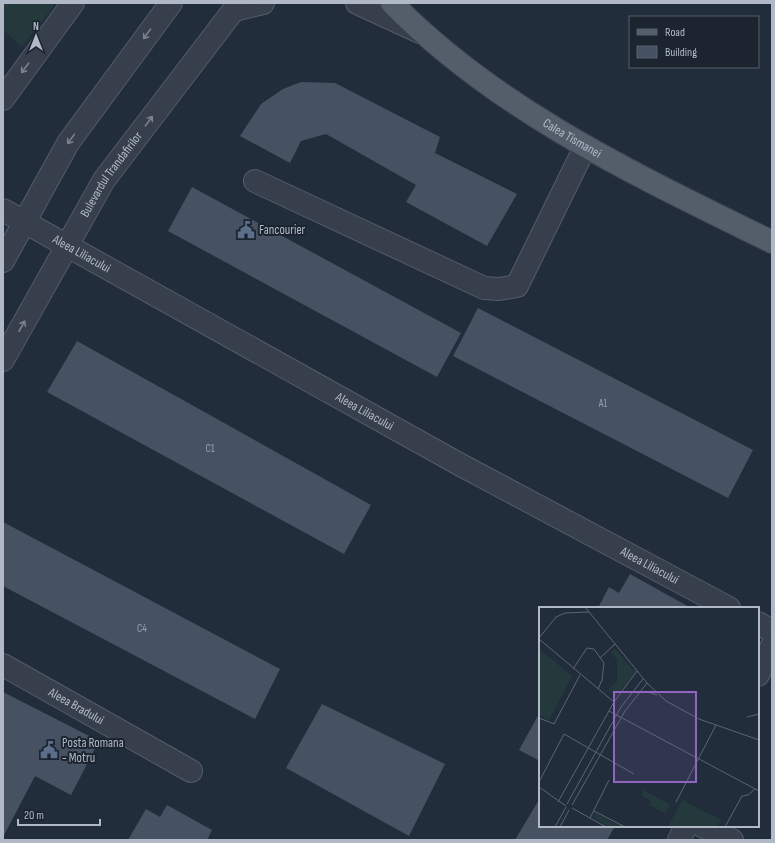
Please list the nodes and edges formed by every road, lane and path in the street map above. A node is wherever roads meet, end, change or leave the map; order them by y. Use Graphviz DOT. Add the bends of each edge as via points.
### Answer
graph roads {
  1 [pos="73,3"];
  2 [pos="171,3"];
  3 [pos="263,3"];
  4 [pos="357,3"];
  5 [pos="392,3"];
  6 [pos="236,6"];
  7 [pos="420,32"];
  8 [pos="4,94"];
  9 [pos="585,147"];
  10 [pos="255,181"];
  11 [pos="3,210"];
  12 [pos="24,223"];
  13 [pos="772,242"];
  14 [pos="66,247"];
  15 [pos="3,261"];
  16 [pos="3,360"];
  17 [pos="727,607"];
  18 [pos="759,624"];
  19 [pos="772,631"];
  20 [pos="772,646"];
  21 [pos="3,665"];
  22 [pos="759,673"];
  23 [pos="191,771"];
  24 [pos="686,827"];
  25 [pos="704,827"];
  26 [pos="679,840"];
  27 [pos="732,840"];
  1 -- 8 [label="street, one-way"];
  2 -- 12 [label="street, one-way" via="68,142"];
  3 -- 6 [label="street"];
  4 -- 7 [label="street"];
  5 -- 7 [label="main road, Calea Tismanei"];
  14 -- 6 [label="street, Bulevardul Trandafirilor, one-way" via="104,180"];
  7 -- 9 [label="main road, Calea Tismanei" via="491,87"];
  9 -- 10 [label="street" via="517,286 500,288 484,288"];
  9 -- 13 [label="main road, Calea Tismanei"];
  11 -- 12 [label="street, Aleea Liliacului"];
  12 -- 14 [label="street, Aleea Liliacului"];
  12 -- 15 [label="street"];
  16 -- 14 [label="street, Bulevardul Trandafirilor, one-way"];
  14 -- 17 [label="street, Aleea Liliacului" via="459,464"];
  18 -- 19 [label="street"];
  20 -- 22 [label="street"];
  21 -- 23 [label="street, Aleea Bradului"];
  24 -- 26 [label="street"];
  25 -- 27 [label="street"];
}
